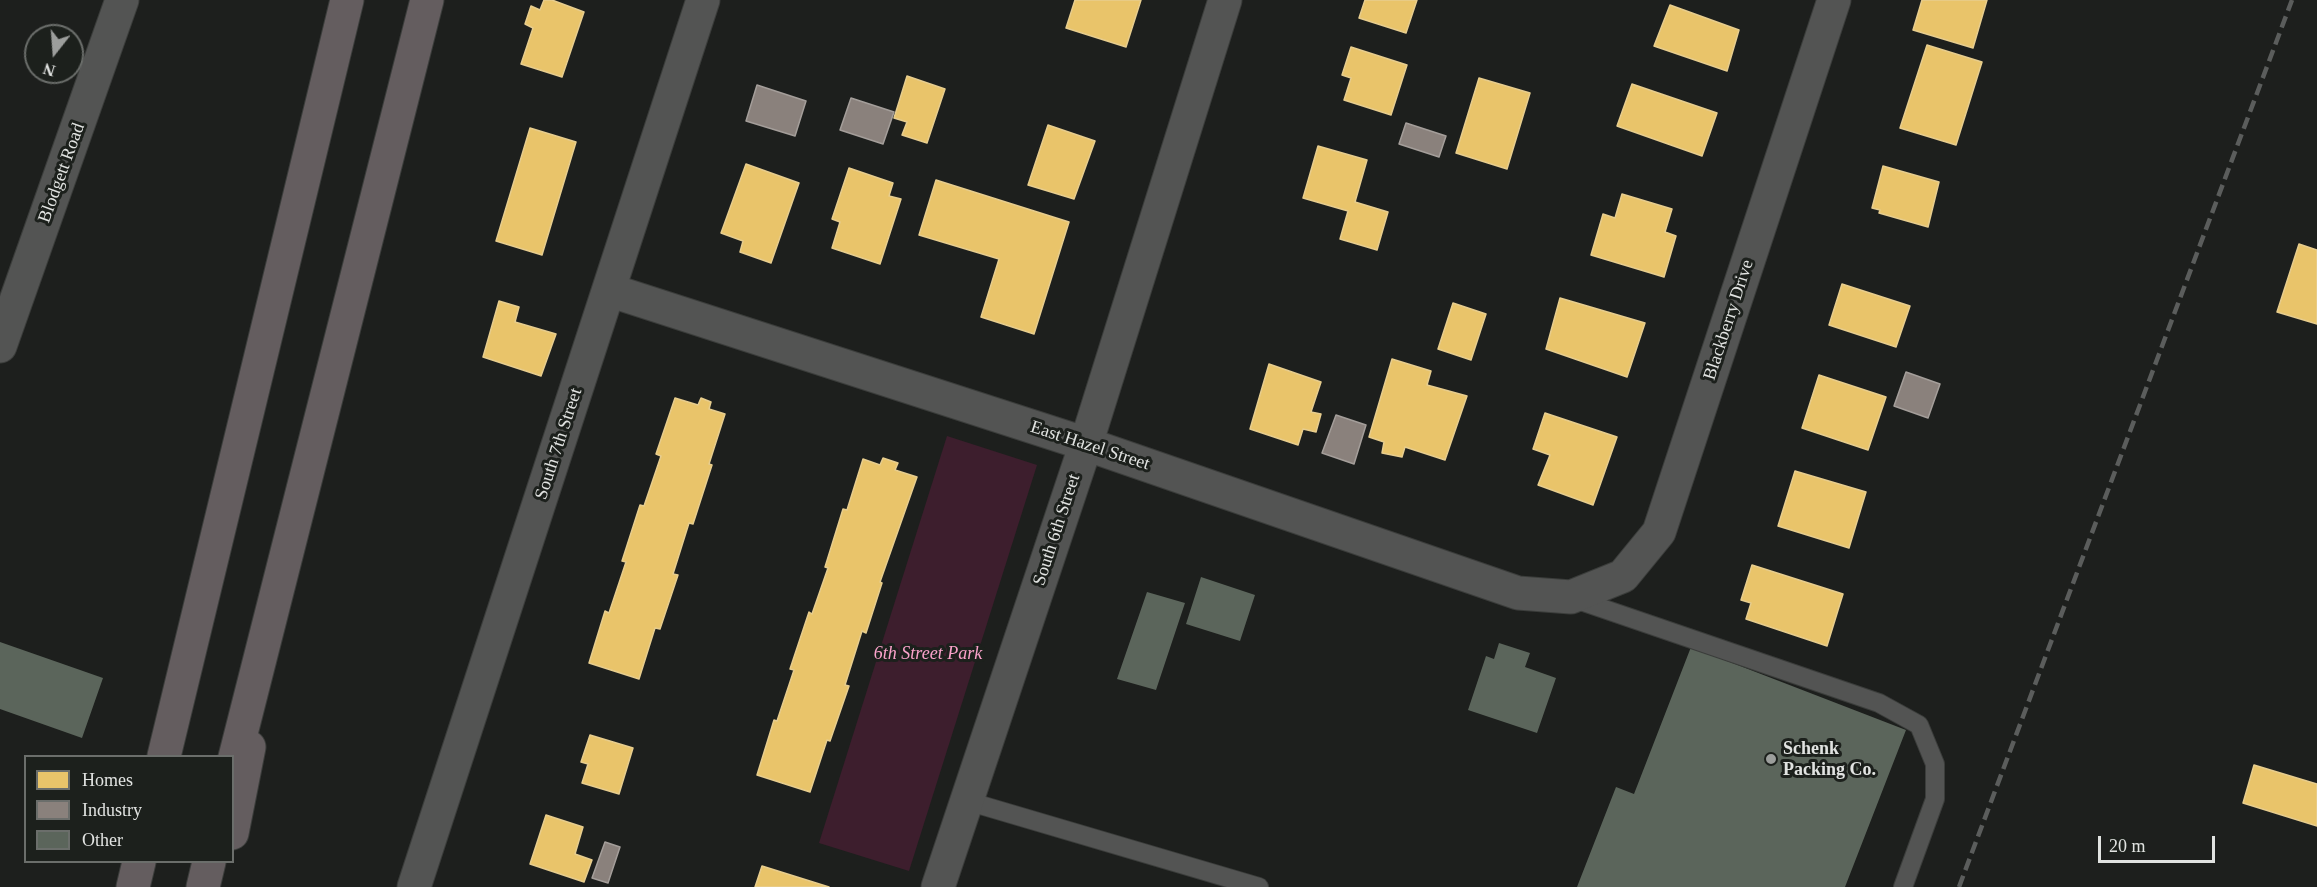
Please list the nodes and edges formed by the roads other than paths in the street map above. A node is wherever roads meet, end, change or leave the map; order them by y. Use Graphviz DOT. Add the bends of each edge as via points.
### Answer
graph roads {
  1 [pos="122,0"];
  2 [pos="347,0"];
  3 [pos="427,0"];
  4 [pos="702,0"];
  5 [pos="1225,0"];
  6 [pos="1834,0"];
  7 [pos="609,290"];
  8 [pos="0,346"];
  9 [pos="1086,444"];
  10 [pos="283,571"];
  11 [pos="1571,597"];
  12 [pos="164,755"];
  13 [pos="234,761"];
  14 [pos="967,801"];
  15 [pos="234,823"];
  16 [pos="139,863"];
  17 [pos="208,863"];
  18 [pos="227,863"];
  19 [pos="133,887"];
  20 [pos="202,887"];
  21 [pos="222,887"];
  22 [pos="414,887"];
  23 [pos="938,887"];
  24 [pos="1259,887"];
  25 [pos="1903,887"];
  1 -- 8 [label="street, Blodgett Road"];
  2 -- 12 [label="highway"];
  3 -- 10 [label="highway"];
  4 -- 7 [label="street, South 7th Street"];
  5 -- 9 [label="street, South 6th Street"];
  6 -- 11 [label="street, Blackberry Drive" via="1659,532 1623,576"];
  7 -- 9 [label="street, East Hazel Street"];
  7 -- 22 [label="street, South 7th Street"];
  9 -- 11 [label="street, East Hazel Street" via="1518,593"];
  9 -- 14 [label="street, South 6th Street"];
  10 -- 13 [label="highway"];
  10 -- 15 [label="highway"];
  11 -- 25 [label="lane" via="1879,703 1919,725 1935,764 1935,799"];
  14 -- 23 [label="street, South 6th Street"];
  14 -- 24 [label="lane"];
  16 -- 19 [label="highway"];
  17 -- 20 [label="highway"];
  18 -- 21 [label="highway"];
}
